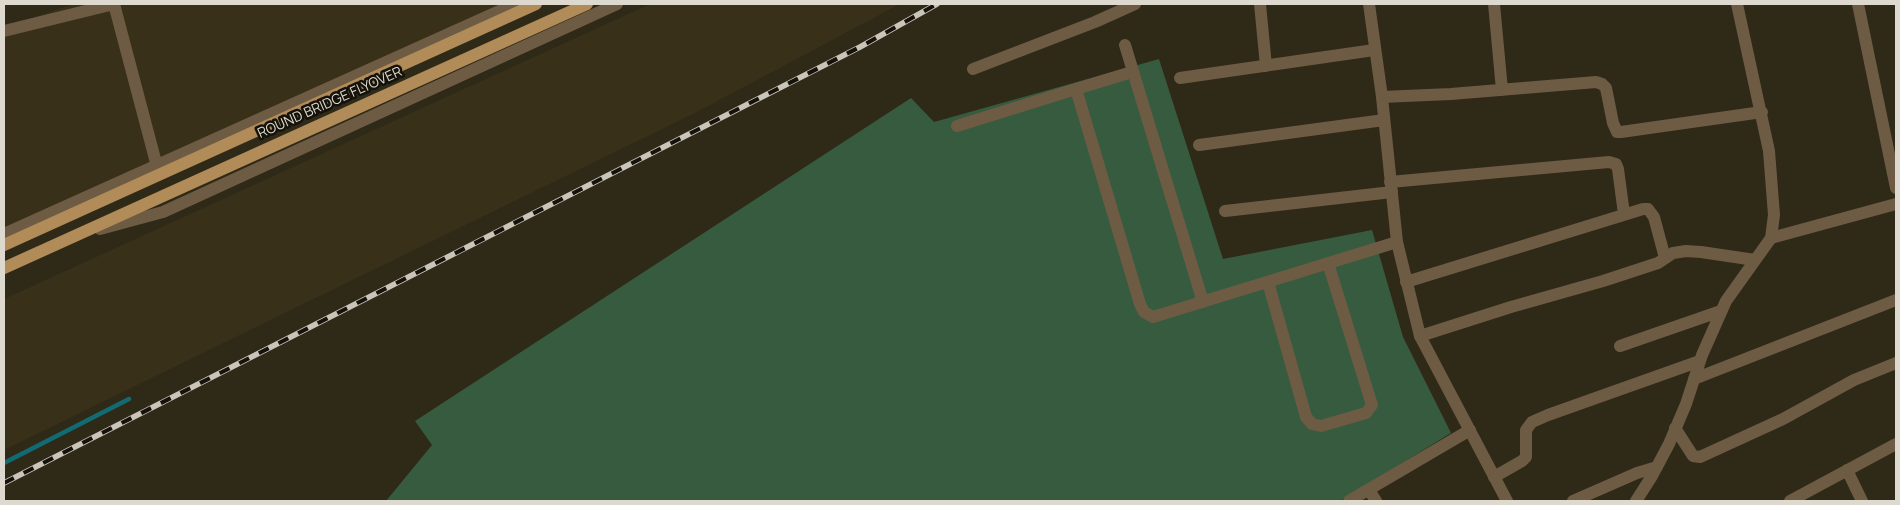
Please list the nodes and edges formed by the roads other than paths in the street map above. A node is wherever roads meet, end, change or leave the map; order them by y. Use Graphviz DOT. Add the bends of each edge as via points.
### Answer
graph roads {
  1 [pos="114,4"];
  2 [pos="515,4"];
  3 [pos="536,4"];
  4 [pos="588,4"];
  5 [pos="617,4"];
  6 [pos="1135,4"];
  7 [pos="1260,4"];
  8 [pos="1369,4"];
  9 [pos="1494,4"];
  10 [pos="1737,4"];
  11 [pos="1858,4"];
  12 [pos="4,31"];
  13 [pos="1125,45"];
  14 [pos="1374,50"];
  15 [pos="1266,66"];
  16 [pos="973,69"];
  17 [pos="1132,72"];
  18 [pos="1180,78"];
  19 [pos="1076,88"];
  20 [pos="1502,90"];
  21 [pos="1382,97"];
  22 [pos="1762,112"];
  23 [pos="1384,120"];
  24 [pos="957,126"];
  25 [pos="1199,144"];
  26 [pos="158,170"];
  27 [pos="1391,187"];
  28 [pos="1896,188"];
  29 [pos="1896,204"];
  30 [pos="1225,211"];
  31 [pos="1624,214"];
  32 [pos="86,231"];
  33 [pos="4,234"];
  34 [pos="1771,238"];
  35 [pos="1396,242"];
  36 [pos="4,245"];
  37 [pos="1665,258"];
  38 [pos="1755,260"];
  39 [pos="1328,263"];
  40 [pos="4,268"];
  41 [pos="1268,282"];
  42 [pos="1406,282"];
  43 [pos="1896,300"];
  44 [pos="1203,302"];
  45 [pos="1721,311"];
  46 [pos="1420,336"];
  47 [pos="1620,346"];
  48 [pos="1700,361"];
  49 [pos="1896,363"];
  50 [pos="1694,379"];
  51 [pos="1675,428"];
  52 [pos="1470,430"];
  53 [pos="1896,444"];
  54 [pos="1657,467"];
  55 [pos="1847,470"];
  56 [pos="1494,477"];
  57 [pos="1369,490"];
  58 [pos="1349,501"];
  59 [pos="1376,501"];
  60 [pos="1507,501"];
  61 [pos="1572,501"];
  62 [pos="1636,501"];
  63 [pos="1790,501"];
  64 [pos="1862,501"];
  1 -- 12 [label="street"];
  1 -- 26 [label="street"];
  2 -- 26 [label="street"];
  3 -- 26 [label="main road, ROUND BRIDGE FLYOVER" via="176,166"];
  4 -- 32 [label="main road, ROUND BRIDGE FLYOVER"];
  5 -- 32 [label="street" via="163,212"];
  6 -- 16 [label="street"];
  7 -- 15 [label="street"];
  8 -- 14 [label="street"];
  9 -- 20 [label="street"];
  10 -- 22 [label="street"];
  11 -- 28 [label="street"];
  13 -- 17 [label="street"];
  14 -- 15 [label="street"];
  14 -- 21 [label="street"];
  15 -- 18 [label="street"];
  17 -- 19 [label="street"];
  17 -- 44 [label="street"];
  19 -- 24 [label="street"];
  19 -- 44 [label="street" via="1144,312 1153,317"];
  20 -- 21 [label="street"];
  20 -- 22 [label="street" via="1584,82 1602,84 1606,88 1617,132"];
  21 -- 23 [label="street"];
  22 -- 34 [label="street" via="1774,215"];
  23 -- 25 [label="street"];
  23 -- 27 [label="street"];
  26 -- 33 [label="street"];
  26 -- 36 [label="main road, ROUND BRIDGE FLYOVER"];
  27 -- 30 [label="street"];
  27 -- 31 [label="street" via="1609,162 1616,164 1618,169"];
  27 -- 35 [label="street"];
  29 -- 34 [label="street"];
  31 -- 37 [label="street" via="1642,209 1651,211"];
  31 -- 42 [label="street"];
  32 -- 40 [label="main road, ROUND BRIDGE FLYOVER"];
  34 -- 38 [label="street"];
  35 -- 39 [label="street"];
  35 -- 42 [label="street"];
  37 -- 38 [label="street" via="1686,251"];
  37 -- 46 [label="street" via="1603,281"];
  38 -- 45 [label="street"];
  39 -- 41 [label="street"];
  39 -- 41 [label="street" via="1372,405 1366,413 1321,426 1312,424 1306,417"];
  41 -- 44 [label="street"];
  42 -- 46 [label="street"];
  43 -- 50 [label="street"];
  45 -- 47 [label="street"];
  45 -- 48 [label="street"];
  46 -- 52 [label="street"];
  48 -- 50 [label="street"];
  48 -- 56 [label="street" via="1532,422 1526,430 1526,457"];
  49 -- 51 [label="street" via="1854,380 1783,419 1700,457 1693,456"];
  50 -- 51 [label="street"];
  51 -- 54 [label="street"];
  52 -- 56 [label="street"];
  52 -- 57 [label="street"];
  53 -- 55 [label="street"];
  54 -- 61 [label="street"];
  54 -- 62 [label="street"];
  55 -- 63 [label="street"];
  55 -- 64 [label="street"];
  56 -- 60 [label="street"];
  57 -- 58 [label="street"];
  57 -- 59 [label="street"];
}
